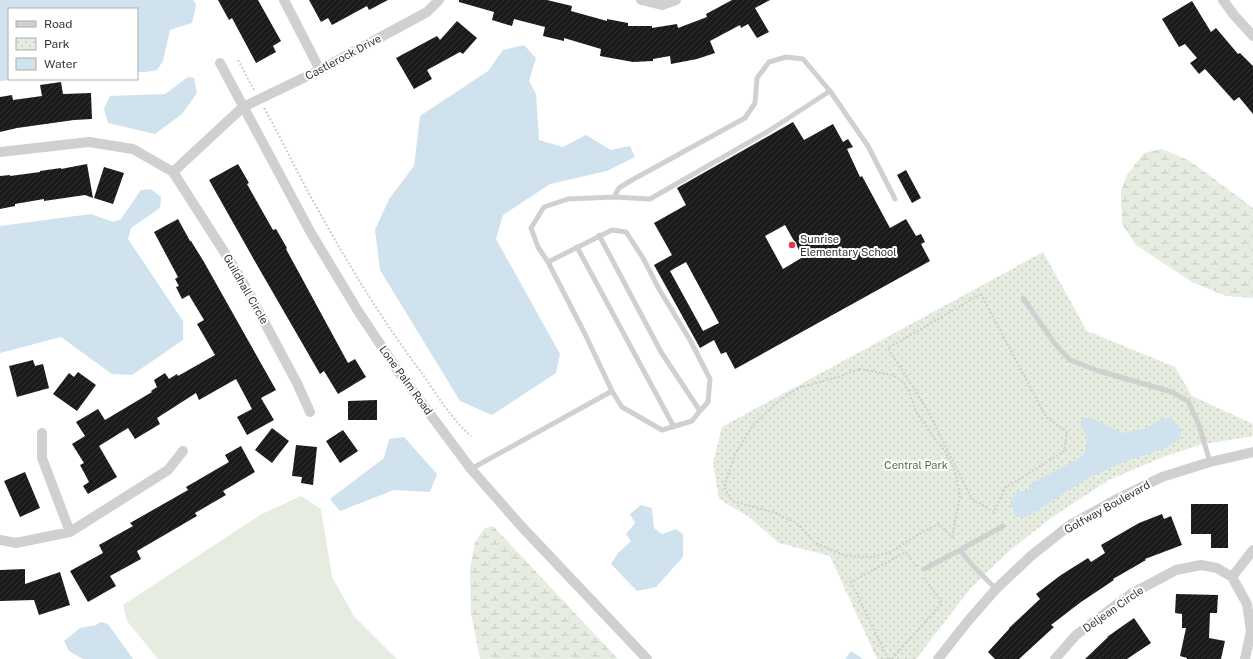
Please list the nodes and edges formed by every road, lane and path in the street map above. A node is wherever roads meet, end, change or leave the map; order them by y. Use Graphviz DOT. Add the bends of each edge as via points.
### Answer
graph roads {
  1 [pos="284,0"];
  2 [pos="439,0"];
  3 [pos="641,0"];
  4 [pos="676,0"];
  5 [pos="1223,0"];
  6 [pos="1253,36"];
  7 [pos="238,60"];
  8 [pos="220,63"];
  9 [pos="320,70"];
  10 [pos="830,91"];
  11 [pos="259,99"];
  12 [pos="243,107"];
  13 [pos="0,152"];
  14 [pos="173,172"];
  15 [pos="614,197"];
  16 [pos="895,199"];
  17 [pos="599,236"];
  18 [pos="577,247"];
  19 [pos="548,262"];
  20 [pos="1023,298"];
  21 [pos="612,391"];
  22 [pos="700,411"];
  23 [pos="310,412"];
  24 [pos="674,426"];
  25 [pos="42,433"];
  26 [pos="471,436"];
  27 [pos="183,451"];
  28 [pos="1253,452"];
  29 [pos="1210,462"];
  30 [pos="471,469"];
  31 [pos="994,512"];
  32 [pos="938,524"];
  33 [pos="1003,526"];
  34 [pos="70,532"];
  35 [pos="0,540"];
  36 [pos="960,550"];
  37 [pos="1253,550"];
  38 [pos="924,569"];
  39 [pos="1232,576"];
  40 [pos="996,589"];
  41 [pos="647,659"];
  42 [pos="888,659"];
  43 [pos="892,659"];
  44 [pos="938,659"];
  45 [pos="1055,659"];
  46 [pos="1245,659"];
  1 -- 9 [label="street"];
  2 -- 9 [label="street, Castlerock Drive" via="427,12"];
  3 -- 4 [label="street" via="662,5"];
  5 -- 6 [label="street"];
  7 -- 11 [label="path"];
  8 -- 12 [label="street, Lone Palm Road"];
  9 -- 11 [label="street, Castlerock Drive"];
  10 -- 15 [label="lane" via="767,132 650,199"];
  10 -- 15 [label="lane" via="803,59 786,57 769,62 757,78 755,103 745,118 632,180 619,188"];
  10 -- 16 [label="lane" via="868,146"];
  11 -- 12 [label="street, Castlerock Drive"];
  11 -- 26 [label="path" via="316,208 370,298 448,410"];
  12 -- 14 [label="street"];
  12 -- 30 [label="street, Lone Palm Road" via="311,233 358,311 398,371"];
  13 -- 14 [label="street, Guildhall Circle" via="89,142 132,148"];
  14 -- 23 [label="street, Guildhall Circle" via="239,275 297,382"];
  15 -- 19 [label="lane" via="568,199 544,207 531,228 538,247"];
  17 -- 18 [label="lane"];
  17 -- 22 [label="lane" via="661,352"];
  17 -- 22 [label="lane" via="612,230 626,232 643,258 710,379 708,402"];
  18 -- 19 [label="lane"];
  18 -- 24 [label="lane"];
  19 -- 21 [label="lane"];
  20 -- 29 [label="lane" via="1055,344 1070,360 1172,392 1188,401 1199,425"];
  21 -- 24 [label="lane" via="622,407 662,430"];
  21 -- 30 [label="lane"];
  22 -- 24 [label="lane" via="692,421"];
  25 -- 34 [label="street" via="42,458"];
  27 -- 34 [label="street" via="168,470"];
  28 -- 29 [label="street, Golfway Boulevard"];
  29 -- 40 [label="street, Golfway Boulevard" via="1162,477 1070,526 1032,555"];
  30 -- 41 [label="street, Lone Palm Road" via="522,527"];
  31 -- 31 [label="path" via="1005,488 1064,451 1068,432 1046,417 981,294 888,348 927,409 972,499"];
  32 -- 32 [label="path" via="891,552 874,557 846,556 815,543 798,524 776,513 732,501 724,487 738,448 754,424 776,402 798,388 859,369 893,374 903,382 916,412 945,451 955,471 960,496 952,537"];
  33 -- 36 [label="lane"];
  34 -- 35 [label="street" via="16,543"];
  36 -- 38 [label="lane"];
  36 -- 40 [label="lane"];
  37 -- 39 [label="street"];
  39 -- 45 [label="street, Deljean Circle" via="1217,568 1201,565 1176,570 1131,594 1076,635"];
  39 -- 46 [label="street" via="1247,604 1251,631"];
  40 -- 44 [label="street, Golfway Boulevard"];
  42 -- 43 [label="path" via="851,582 906,552 942,603"];
}
